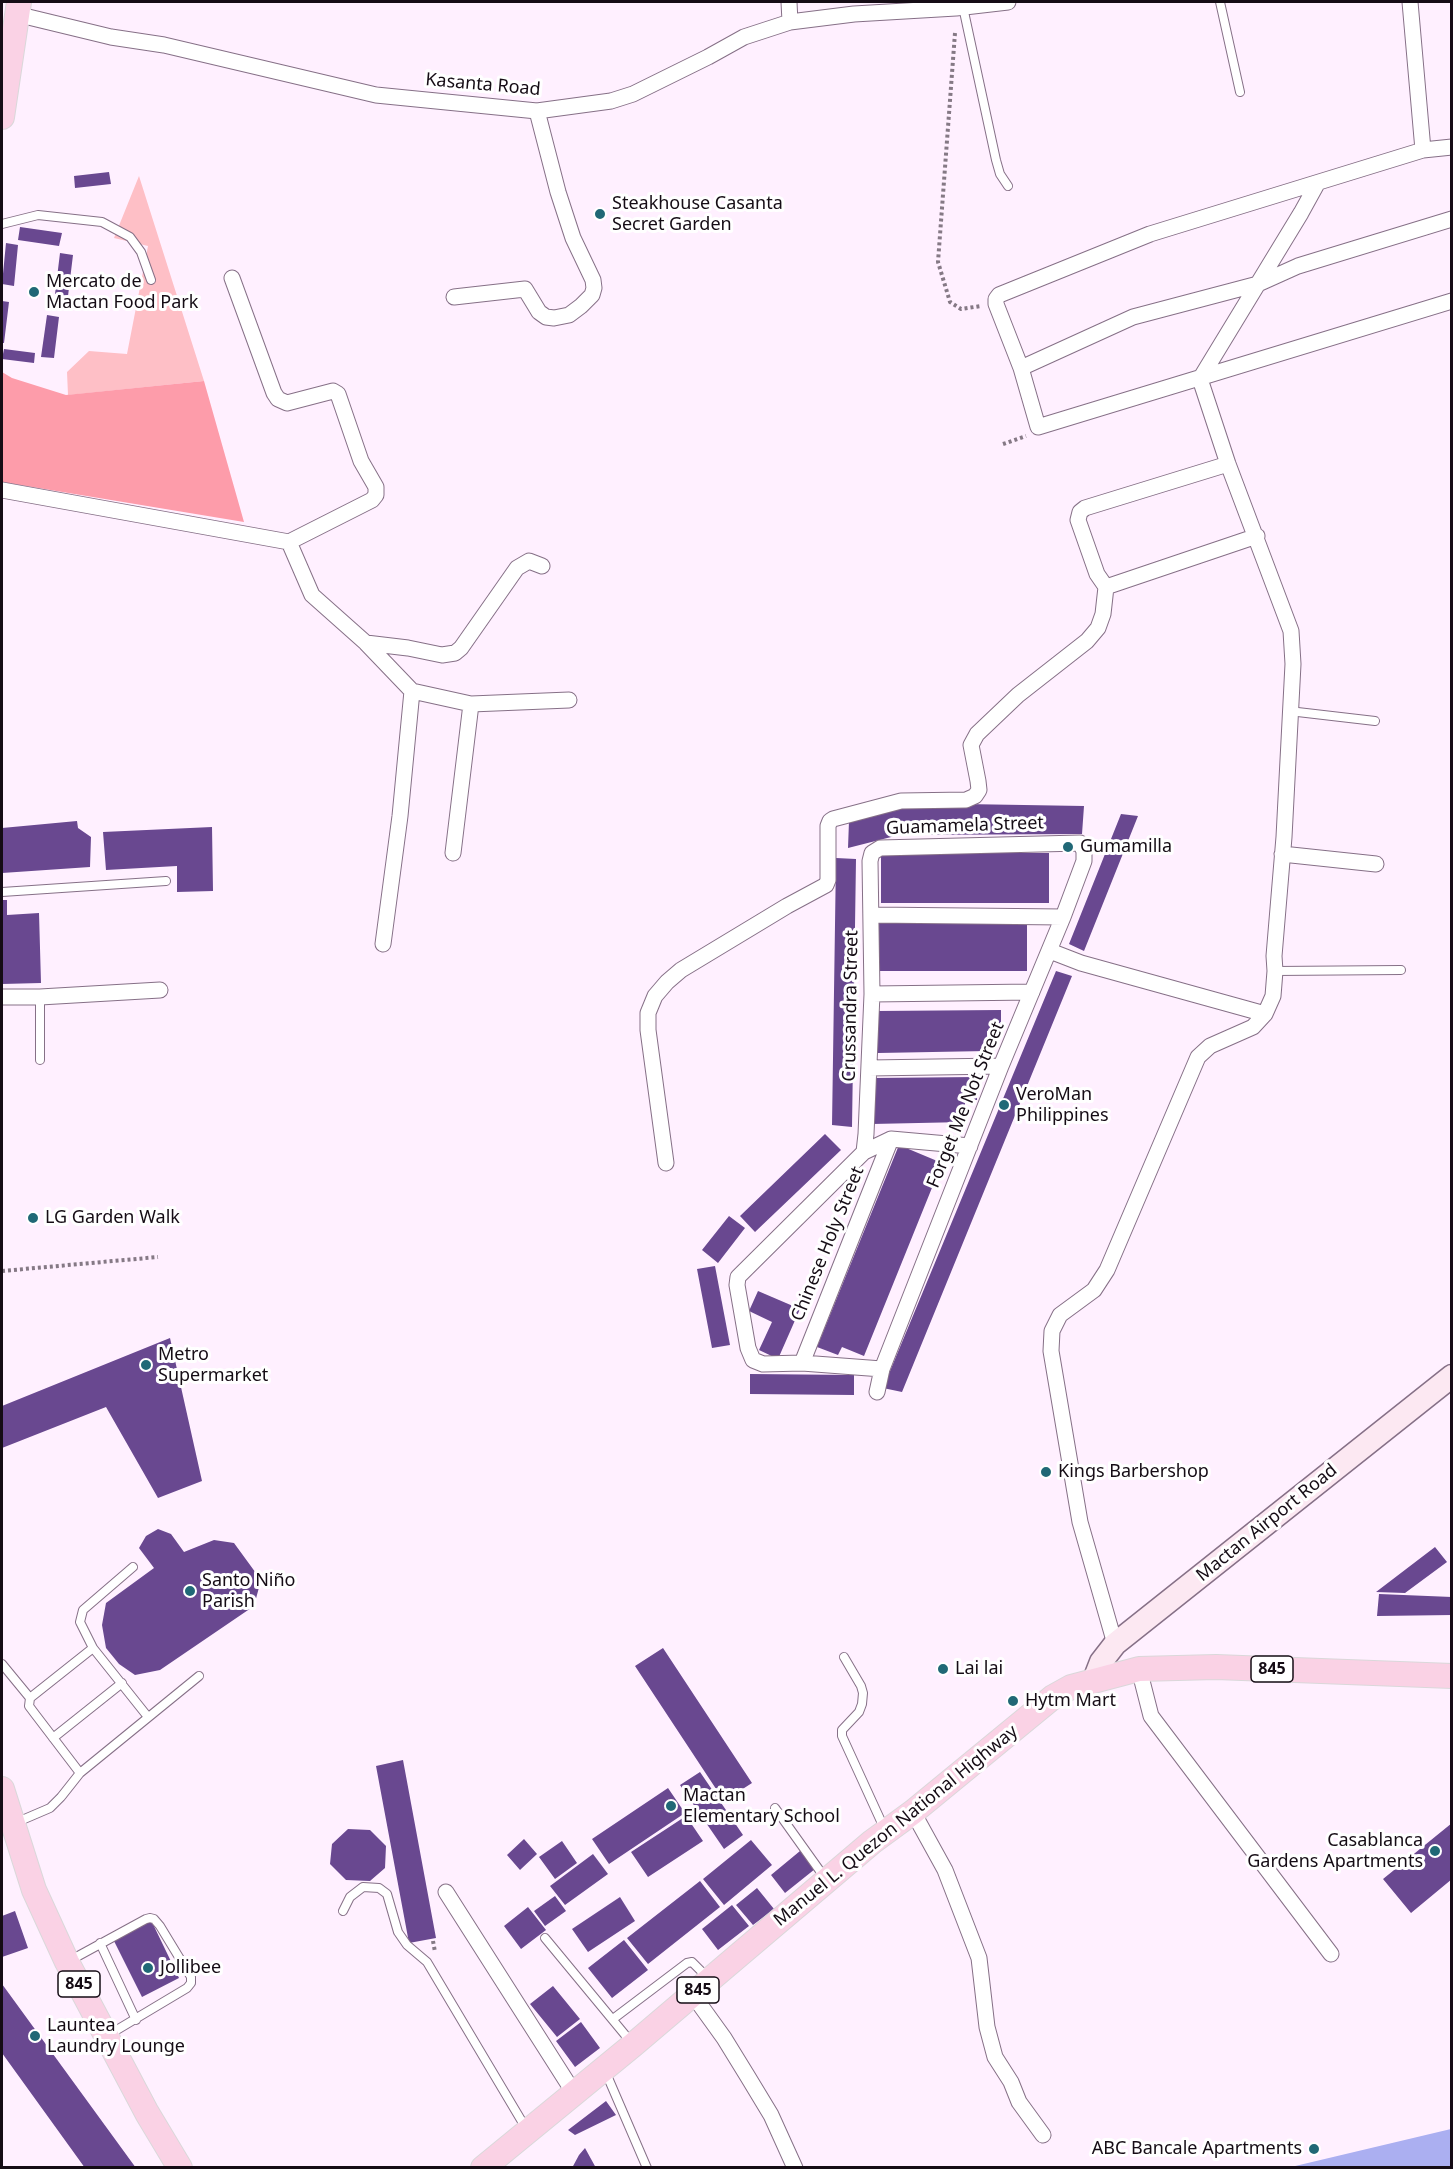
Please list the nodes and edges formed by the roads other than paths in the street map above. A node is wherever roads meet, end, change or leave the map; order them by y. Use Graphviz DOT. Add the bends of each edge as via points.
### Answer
graph roads {
  1 [pos="789,2"];
  2 [pos="1003,2"];
  3 [pos="1008,2"];
  4 [pos="1220,2"];
  5 [pos="1410,2"];
  6 [pos="907,5"];
  7 [pos="18,8"];
  8 [pos="960,8"];
  9 [pos="790,22"];
  10 [pos="6,61"];
  11 [pos="1240,92"];
  12 [pos="537,111"];
  13 [pos="2,117"];
  14 [pos="1452,147"];
  15 [pos="1423,150"];
  16 [pos="1317,184"];
  17 [pos="1008,186"];
  18 [pos="1452,219"];
  19 [pos="2,224"];
  20 [pos="232,278"];
  21 [pos="151,280"];
  22 [pos="1258,284"];
  23 [pos="454,297"];
  24 [pos="1452,301"];
  25 [pos="1021,368"];
  26 [pos="1200,379"];
  27 [pos="1228,464"];
  28 [pos="2,490"];
  29 [pos="1257,536"];
  30 [pos="289,542"];
  31 [pos="542,566"];
  32 [pos="1106,586"];
  33 [pos="366,643"];
  34 [pos="412,691"];
  35 [pos="569,700"];
  36 [pos="471,704"];
  37 [pos="1289,711"];
  38 [pos="1375,721"];
  39 [pos="1070,842"];
  40 [pos="453,853"];
  41 [pos="1282,854"];
  42 [pos="870,861"];
  43 [pos="1376,864"];
  44 [pos="165,881"];
  45 [pos="2,892"];
  46 [pos="872,915"];
  47 [pos="1064,917"];
  48 [pos="383,944"];
  49 [pos="1050,951"];
  50 [pos="1401,970"];
  51 [pos="1275,971"];
  52 [pos="160,990"];
  53 [pos="1032,992"];
  54 [pos="872,994"];
  55 [pos="2,997"];
  56 [pos="40,997"];
  57 [pos="1265,1014"];
  58 [pos="40,1060"];
  59 [pos="1001,1066"];
  60 [pos="869,1068"];
  61 [pos="891,1139"];
  62 [pos="970,1146"];
  63 [pos="864,1152"];
  64 [pos="666,1163"];
  65 [pos="802,1363"];
  66 [pos="882,1369"];
  67 [pos="1452,1376"];
  68 [pos="877,1392"];
  69 [pos="133,1567"];
  70 [pos="1115,1644"];
  71 [pos="93,1648"];
  72 [pos="844,1657"];
  73 [pos="2,1664"];
  74 [pos="1139,1669"];
  75 [pos="199,1676"];
  76 [pos="1452,1676"];
  77 [pos="1094,1680"];
  78 [pos="122,1683"];
  79 [pos="30,1698"];
  80 [pos="148,1718"];
  81 [pos="53,1738"];
  82 [pos="80,1773"];
  83 [pos="2,1789"];
  84 [pos="775,1808"];
  85 [pos="913,1812"];
  86 [pos="13,1824"];
  87 [pos="885,1832"];
  88 [pos="828,1881"];
  89 [pos="446,1892"];
  90 [pos="343,1911"];
  91 [pos="544,1938"];
  92 [pos="100,1944"];
  93 [pos="1331,1954"];
  94 [pos="68,1962"];
  95 [pos="701,1988"];
  96 [pos="613,2019"];
  97 [pos="136,2020"];
  98 [pos="107,2036"];
  99 [pos="633,2045"];
  100 [pos="604,2069"];
  101 [pos="574,2092"];
  102 [pos="527,2131"];
  103 [pos="1043,2135"];
  104 [pos="180,2168"];
  105 [pos="483,2168"];
  106 [pos="647,2168"];
  107 [pos="795,2168"];
  1 -- 9 [label="street"];
  2 -- 3 [label="street, Kasanta Road"];
  2 -- 8 [label="street, Kasanta Road"];
  4 -- 11 [label="lane"];
  5 -- 15 [label="street"];
  6 -- 8 [label="street, Kasanta Road"];
  6 -- 9 [label="street, Kasanta Road"];
  7 -- 10 [label="main road"];
  7 -- 12 [label="street, Kasanta Road" via="111,37 164,45 376,95"];
  8 -- 17 [label="lane" via="996,160"];
  9 -- 12 [label="street, Kasanta Road" via="744,37 633,94 611,101"];
  10 -- 13 [label="main road"];
  12 -- 23 [label="street" via="573,238 593,280 592,295 568,315 554,318 539,312 525,289"];
  14 -- 15 [label="street"];
  15 -- 16 [label="street"];
  16 -- 22 [label="street"];
  16 -- 25 [label="street" via="1150,234 999,295 996,304"];
  18 -- 22 [label="street" via="1298,266"];
  19 -- 21 [label="lane" via="38,215 102,222 130,237 141,252"];
  20 -- 30 [label="street" via="278,399 287,403 338,394 361,461 376,487 372,500"];
  22 -- 25 [label="street" via="1133,317"];
  22 -- 26 [label="street"];
  24 -- 26 [label="street"];
  25 -- 26 [label="street" via="1038,427"];
  26 -- 27 [label="street"];
  27 -- 29 [label="street"];
  27 -- 32 [label="street" via="1085,508 1080,513 1083,535 1097,574"];
  28 -- 30 [label="street"];
  29 -- 32 [label="street"];
  29 -- 37 [label="street" via="1292,631"];
  30 -- 33 [label="street" via="312,595"];
  31 -- 33 [label="street" via="530,561 517,568 455,653 442,655"];
  32 -- 64 [label="street" via="1103,614 1087,641 1018,695 977,734 971,745 978,781 975,796 966,800 901,801 830,821 826,885 681,970 655,996 648,1013 648,1030"];
  33 -- 34 [label="street"];
  34 -- 36 [label="street"];
  34 -- 48 [label="street"];
  35 -- 36 [label="street"];
  36 -- 40 [label="street"];
  37 -- 38 [label="lane"];
  37 -- 41 [label="street"];
  39 -- 42 [label="street, Guamamela Street" via="880,848 872,853"];
  39 -- 47 [label="street, Forget Me Not Street" via="1080,843 1084,861"];
  41 -- 43 [label="street"];
  41 -- 51 [label="street"];
  42 -- 46 [label="street, Crussandra Street"];
  44 -- 45 [label="lane"];
  46 -- 47 [label="street"];
  46 -- 54 [label="street, Crussandra Street"];
  47 -- 49 [label="street, Forget Me Not Street"];
  49 -- 53 [label="street, Forget Me Not Street"];
  49 -- 57 [label="street"];
  50 -- 51 [label="lane"];
  51 -- 57 [label="street" via="1273,996"];
  52 -- 56 [label="street"];
  53 -- 54 [label="street"];
  53 -- 59 [label="street, Forget Me Not Street"];
  54 -- 60 [label="street, Crussandra Street"];
  55 -- 56 [label="street"];
  56 -- 58 [label="lane"];
  57 -- 70 [label="street" via="1253,1027 1210,1046 1198,1057 1107,1270 1094,1290 1060,1315 1052,1331 1051,1351 1080,1522"];
  59 -- 60 [label="street"];
  59 -- 62 [label="street, Forget Me Not Street"];
  60 -- 63 [label="street, Crussandra Street"];
  61 -- 62 [label="street"];
  61 -- 63 [label="street"];
  61 -- 65 [label="street, Chinese Holy Street"];
  62 -- 66 [label="street, Forget Me Not Street"];
  63 -- 65 [label="street" via="738,1276 753,1360 763,1364"];
  65 -- 66 [label="street"];
  66 -- 68 [label="street, Forget Me Not Street"];
  67 -- 70 [label="main road, Mactan Airport Road"];
  69 -- 71 [label="lane" via="83,1610 80,1622"];
  70 -- 77 [label="main road, Mactan Airport Road" via="1101,1662"];
  71 -- 78 [label="lane"];
  71 -- 79 [label="lane"];
  72 -- 87 [label="lane" via="861,1686 862,1704 842,1730 842,1736"];
  73 -- 79 [label="lane"];
  74 -- 76 [label="main road, Manuel L. Quezon National Highway / 845" via="1216,1667"];
  74 -- 77 [label="main road, Manuel L. Quezon National Highway / 845"];
  74 -- 93 [label="street" via="1150,1716"];
  75 -- 80 [label="lane"];
  77 -- 85 [label="main road, Manuel L. Quezon National Highway / 845" via="1053,1697"];
  78 -- 80 [label="lane"];
  78 -- 81 [label="lane"];
  79 -- 81 [label="lane" via="29,1706"];
  80 -- 82 [label="lane"];
  81 -- 82 [label="lane"];
  82 -- 86 [label="lane" via="50,1808"];
  83 -- 86 [label="main road, 845"];
  84 -- 88 [label="lane"];
  85 -- 87 [label="main road, Manuel L. Quezon National Highway / 845"];
  85 -- 103 [label="street" via="945,1870 979,1958 987,2027 995,2057 1019,2102"];
  86 -- 94 [label="main road, 845" via="34,1890"];
  87 -- 88 [label="main road, Manuel L. Quezon National Highway / 845"];
  88 -- 95 [label="main road, Manuel L. Quezon National Highway / 845"];
  89 -- 101 [label="street"];
  90 -- 102 [label="lane" via="350,1897 363,1887 379,1888 387,1894 398,1932 427,1962"];
  91 -- 96 [label="lane"];
  92 -- 94 [label="lane"];
  92 -- 97 [label="lane"];
  92 -- 97 [label="lane" via="146,1919 154,1919 191,1977 187,1988"];
  94 -- 98 [label="main road, 845"];
  95 -- 96 [label="lane" via="692,1962 687,1963"];
  95 -- 99 [label="main road, Manuel L. Quezon National Highway / 845"];
  95 -- 107 [label="street" via="724,2038 771,2115"];
  96 -- 99 [label="lane"];
  97 -- 98 [label="lane"];
  98 -- 104 [label="main road, 845"];
  99 -- 100 [label="main road, Manuel L. Quezon National Highway / 845"];
  100 -- 101 [label="main road, Manuel L. Quezon National Highway / 845"];
  100 -- 106 [label="lane"];
  101 -- 102 [label="main road, Manuel L. Quezon National Highway / 845"];
  102 -- 105 [label="main road, Manuel L. Quezon National Highway / 845"];
}
